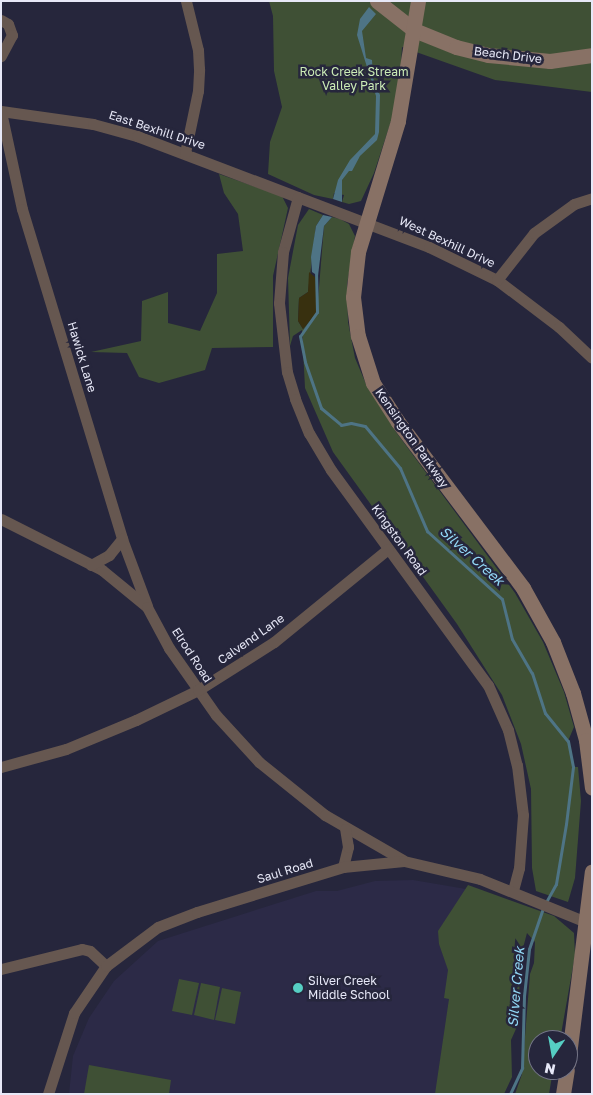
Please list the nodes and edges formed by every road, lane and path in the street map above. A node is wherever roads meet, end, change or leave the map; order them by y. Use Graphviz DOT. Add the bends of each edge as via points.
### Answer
graph roads {
  1 [pos="186,1"];
  2 [pos="378,1"];
  3 [pos="418,1"];
  4 [pos="1,20"];
  5 [pos="414,30"];
  6 [pos="592,55"];
  7 [pos="1,56"];
  8 [pos="1,112"];
  9 [pos="185,154"];
  10 [pos="298,197"];
  11 [pos="592,198"];
  12 [pos="367,221"];
  13 [pos="497,280"];
  14 [pos="592,358"];
  15 [pos="1,519"];
  16 [pos="122,539"];
  17 [pos="388,549"];
  18 [pos="91,565"];
  19 [pos="147,607"];
  20 [pos="198,690"];
  21 [pos="1,766"];
  22 [pos="592,788"];
  23 [pos="345,828"];
  24 [pos="404,860"];
  25 [pos="343,867"];
  26 [pos="592,871"];
  27 [pos="513,891"];
  28 [pos="589,923"];
  29 [pos="106,966"];
  30 [pos="1,969"];
  31 [pos="573,1030"];
  32 [pos="565,1080"];
  33 [pos="48,1094"];
  34 [pos="563,1094"];
  1 -- 9 [label="street" via="198,50 199,69 198,91"];
  2 -- 5 [label="street, Beach Drive"];
  3 -- 5 [label="street, Kensington Parkway"];
  4 -- 7 [label="street" via="8,24 12,35"];
  5 -- 6 [label="street, Beach Drive" via="488,55 550,61"];
  5 -- 12 [label="street, Kensington Parkway" via="398,121"];
  8 -- 9 [label="street, East Bexhill Drive" via="93,124"];
  8 -- 16 [label="street, Hawick Lane" via="22,209"];
  9 -- 10 [label="street, East Bexhill Drive"];
  10 -- 12 [label="street, West Bexhill Drive"];
  10 -- 17 [label="street, Kingston Road" via="283,252 279,303 287,372 309,433 331,470"];
  11 -- 13 [label="street" via="574,204 534,233"];
  12 -- 13 [label="street, West Bexhill Drive"];
  12 -- 22 [label="street, Kensington Parkway" via="358,252 353,297 358,336 373,383 398,422 523,588 552,642 573,693 586,740"];
  13 -- 14 [label="street, West Bexhill Drive" via="559,327"];
  15 -- 18 [label="street, Elrod Road"];
  16 -- 18 [label="street" via="109,555"];
  16 -- 19 [label="street, Hawick Lane"];
  17 -- 20 [label="street, Calvend Lane" via="274,642"];
  17 -- 27 [label="street, Kingston Road" via="479,670 508,730 517,765 523,815 520,868"];
  18 -- 19 [label="street, Elrod Road"];
  19 -- 20 [label="street, Elrod Road" via="169,648"];
  20 -- 21 [label="street, Calvend Lane" via="66,749"];
  20 -- 23 [label="street, Elrod Road" via="259,762 305,801"];
  23 -- 24 [label="street, Elrod Road"];
  23 -- 25 [label="street" via="348,847"];
  24 -- 25 [label="street, Saul Road"];
  24 -- 27 [label="street, Saul Road" via="458,872"];
  25 -- 29 [label="street, Saul Road" via="181,918 158,928"];
  26 -- 28 [label="street"];
  27 -- 28 [label="street, Saul Road"];
  28 -- 31 [label="street"];
  29 -- 30 [label="street" via="90,950 82,949"];
  29 -- 33 [label="street" via="74,1014"];
  32 -- 34 [label="street"];
}
